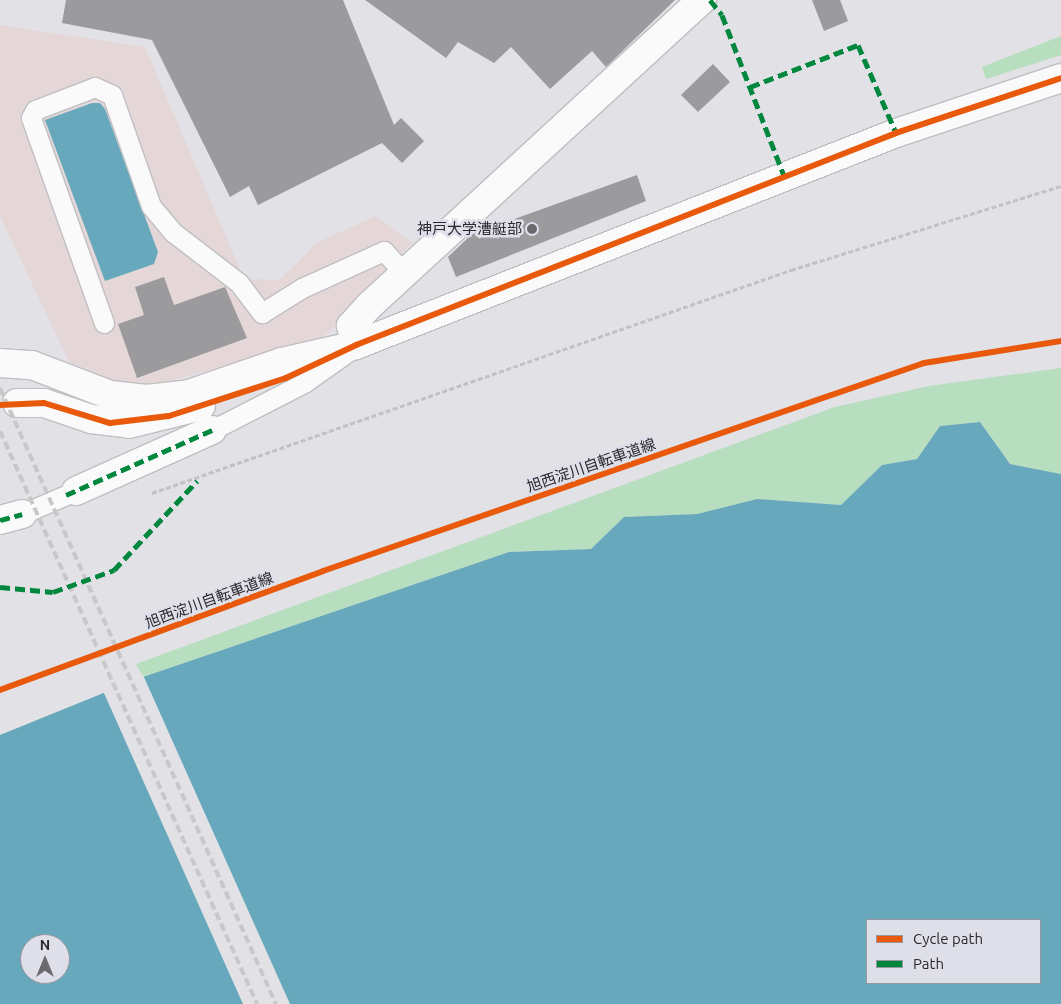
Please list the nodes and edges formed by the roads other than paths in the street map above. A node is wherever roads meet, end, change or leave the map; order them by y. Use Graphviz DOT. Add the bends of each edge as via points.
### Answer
graph roads {
  1 [pos="702,0"];
  2 [pos="1061,78"];
  3 [pos="403,272"];
  4 [pos="104,323"];
  5 [pos="356,345"];
  6 [pos="0,363"];
  7 [pos="17,403"];
  8 [pos="212,430"];
  9 [pos="71,493"];
  10 [pos="11,517"];
  1 -- 3 [label="street"];
  2 -- 5 [label="street" via="896,133"];
  3 -- 4 [label="lane" via="384,251 302,288 262,313 239,282 174,233 151,206 112,95 95,87 35,110 31,118"];
  3 -- 5 [label="street" via="351,326"];
  5 -- 6 [label="street" via="282,362 189,394 146,399 110,395 32,365"];
  5 -- 7 [label="street" via="286,378 146,422 110,423 44,403"];
  5 -- 8 [label="lane" via="304,383"];
  8 -- 9 [label="street"];
  9 -- 10 [label="lane"];
}
